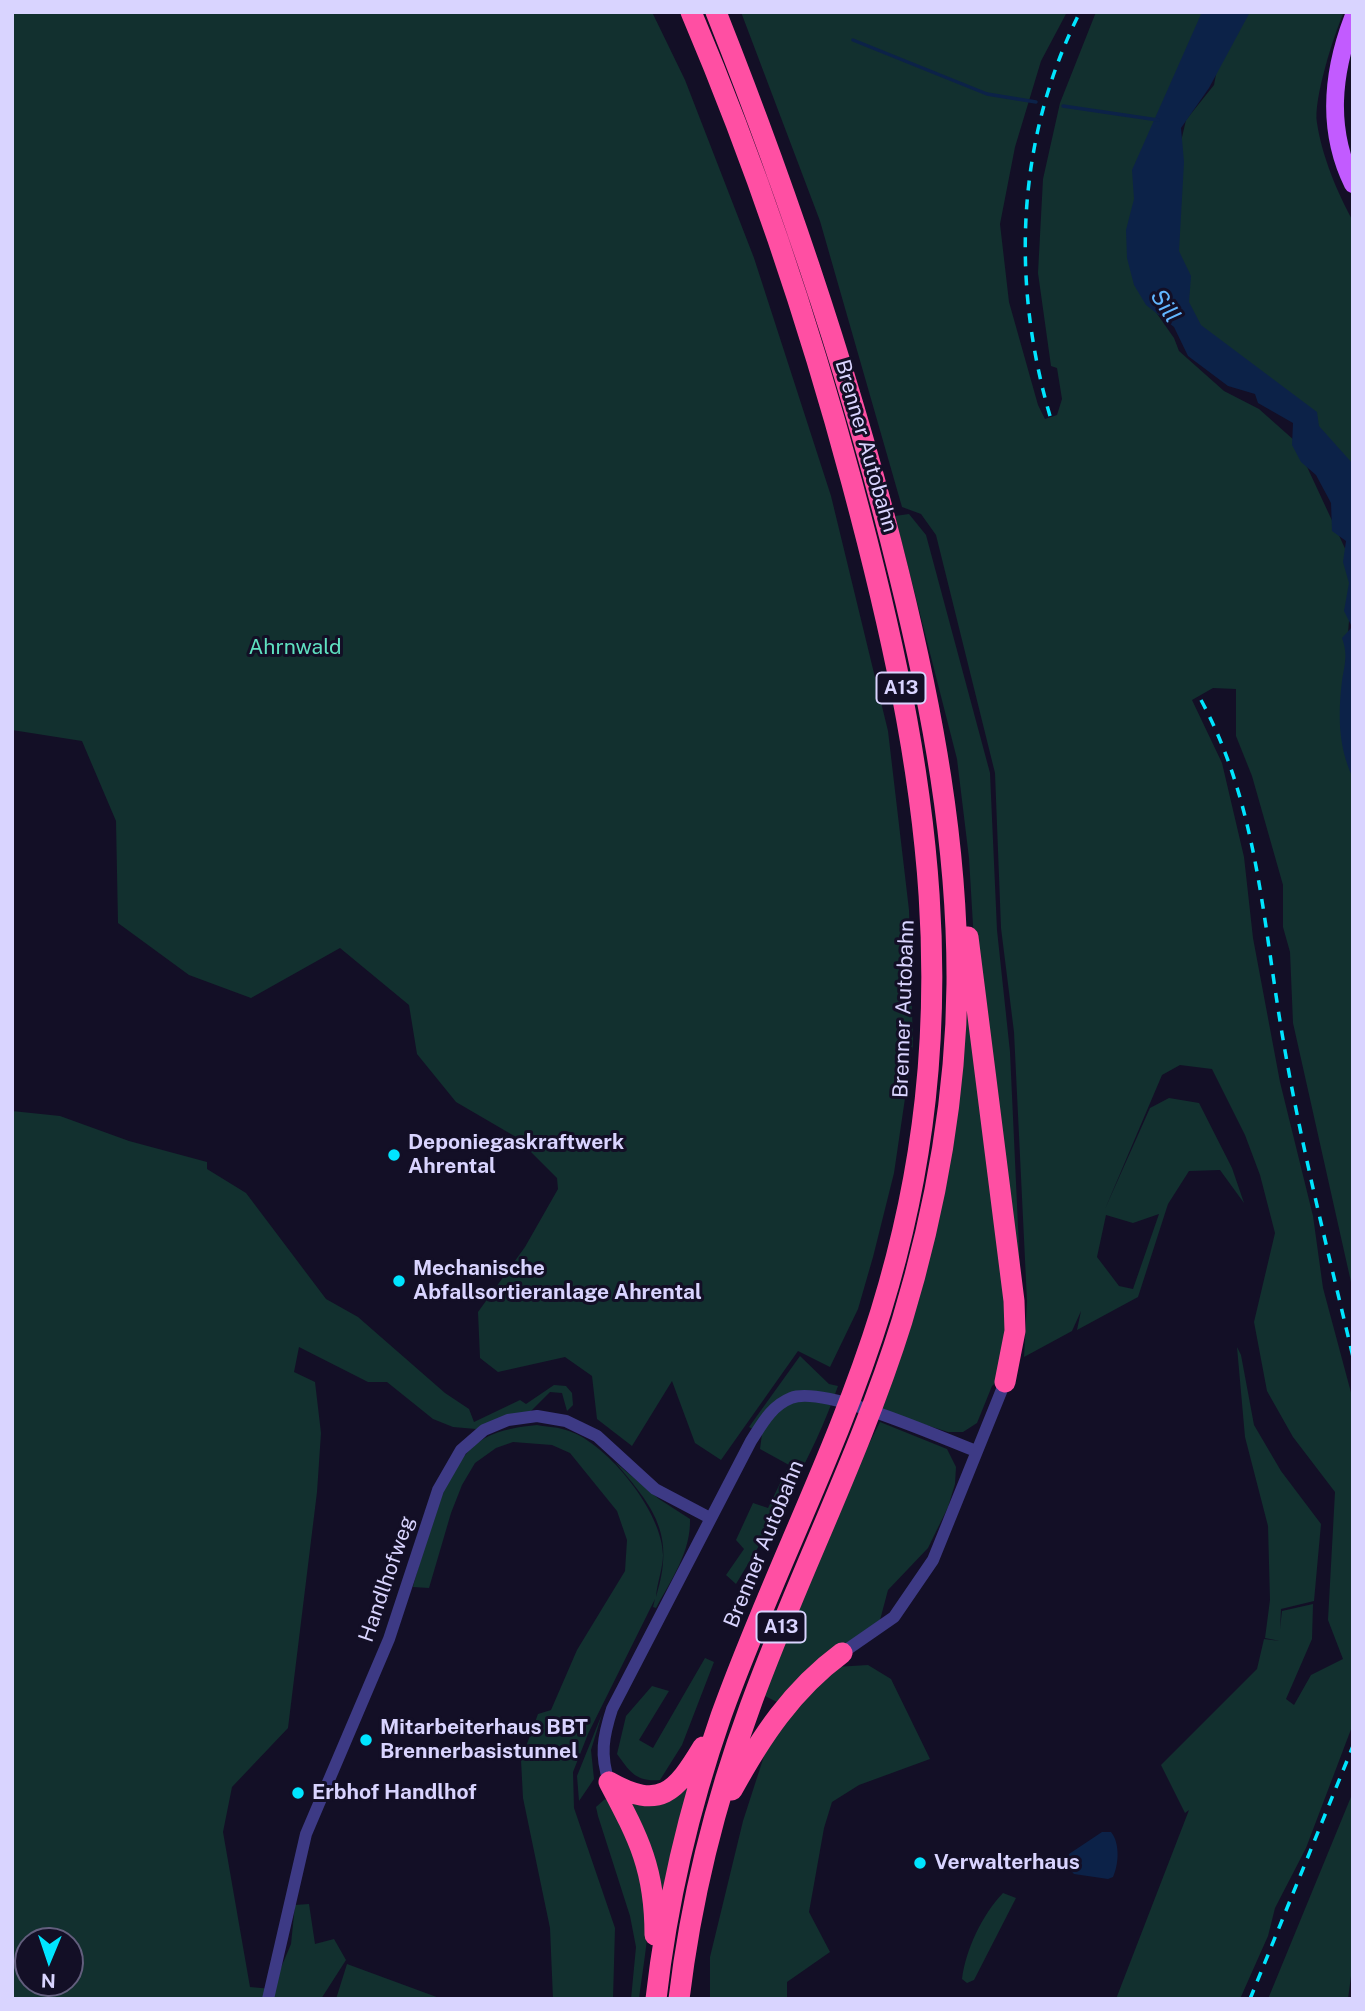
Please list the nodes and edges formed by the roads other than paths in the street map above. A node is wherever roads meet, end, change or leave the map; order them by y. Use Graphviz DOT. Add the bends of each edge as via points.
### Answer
graph roads {
  1 [pos="691,12"];
  2 [pos="716,12"];
  3 [pos="1353,18"];
  4 [pos="1353,184"];
  5 [pos="951,858"];
  6 [pos="1005,1382"];
  7 [pos="976,1451"];
  8 [pos="710,1518"];
  9 [pos="842,1653"];
  10 [pos="720,1719"];
  11 [pos="609,1782"];
  12 [pos="711,1829"];
  13 [pos="268,1999"];
  14 [pos="655,1999"];
  15 [pos="679,1999"];
  1 -- 10 [label="highway, Brenner Autobahn / A13" via="750,163 831,407 893,648 925,830 934,983 926,1100 906,1220 880,1313 841,1423"];
  2 -- 5 [label="highway, Brenner Autobahn / A13" via="798,228 865,443 924,684"];
  3 -- 4 [label="main road" via="1339,61 1334,111"];
  5 -- 6 [label="highway" via="966,924 1014,1301 1015,1331"];
  5 -- 12 [label="highway, Brenner Autobahn / A13" via="955,1038 944,1140 917,1269 877,1393 759,1683"];
  6 -- 7 [label="street"];
  7 -- 8 [label="street" via="830,1397 802,1395 780,1403 765,1419"];
  7 -- 9 [label="street" via="940,1548 894,1617"];
  8 -- 11 [label="street" via="612,1709 602,1738"];
  8 -- 13 [label="street, Handlhofweg" via="655,1489 597,1436 566,1420 529,1416 508,1420 484,1430 461,1450 438,1490 389,1639 306,1834"];
  9 -- 12 [label="highway" via="802,1687 768,1727"];
  10 -- 11 [label="highway" via="691,1767 667,1793 640,1796"];
  10 -- 14 [label="highway, Brenner Autobahn / A13" via="678,1865"];
  11 -- 14 [label="highway" via="639,1839 649,1870 655,1908"];
  12 -- 15 [label="highway, Brenner Autobahn / A13" via="694,1899"];
}
